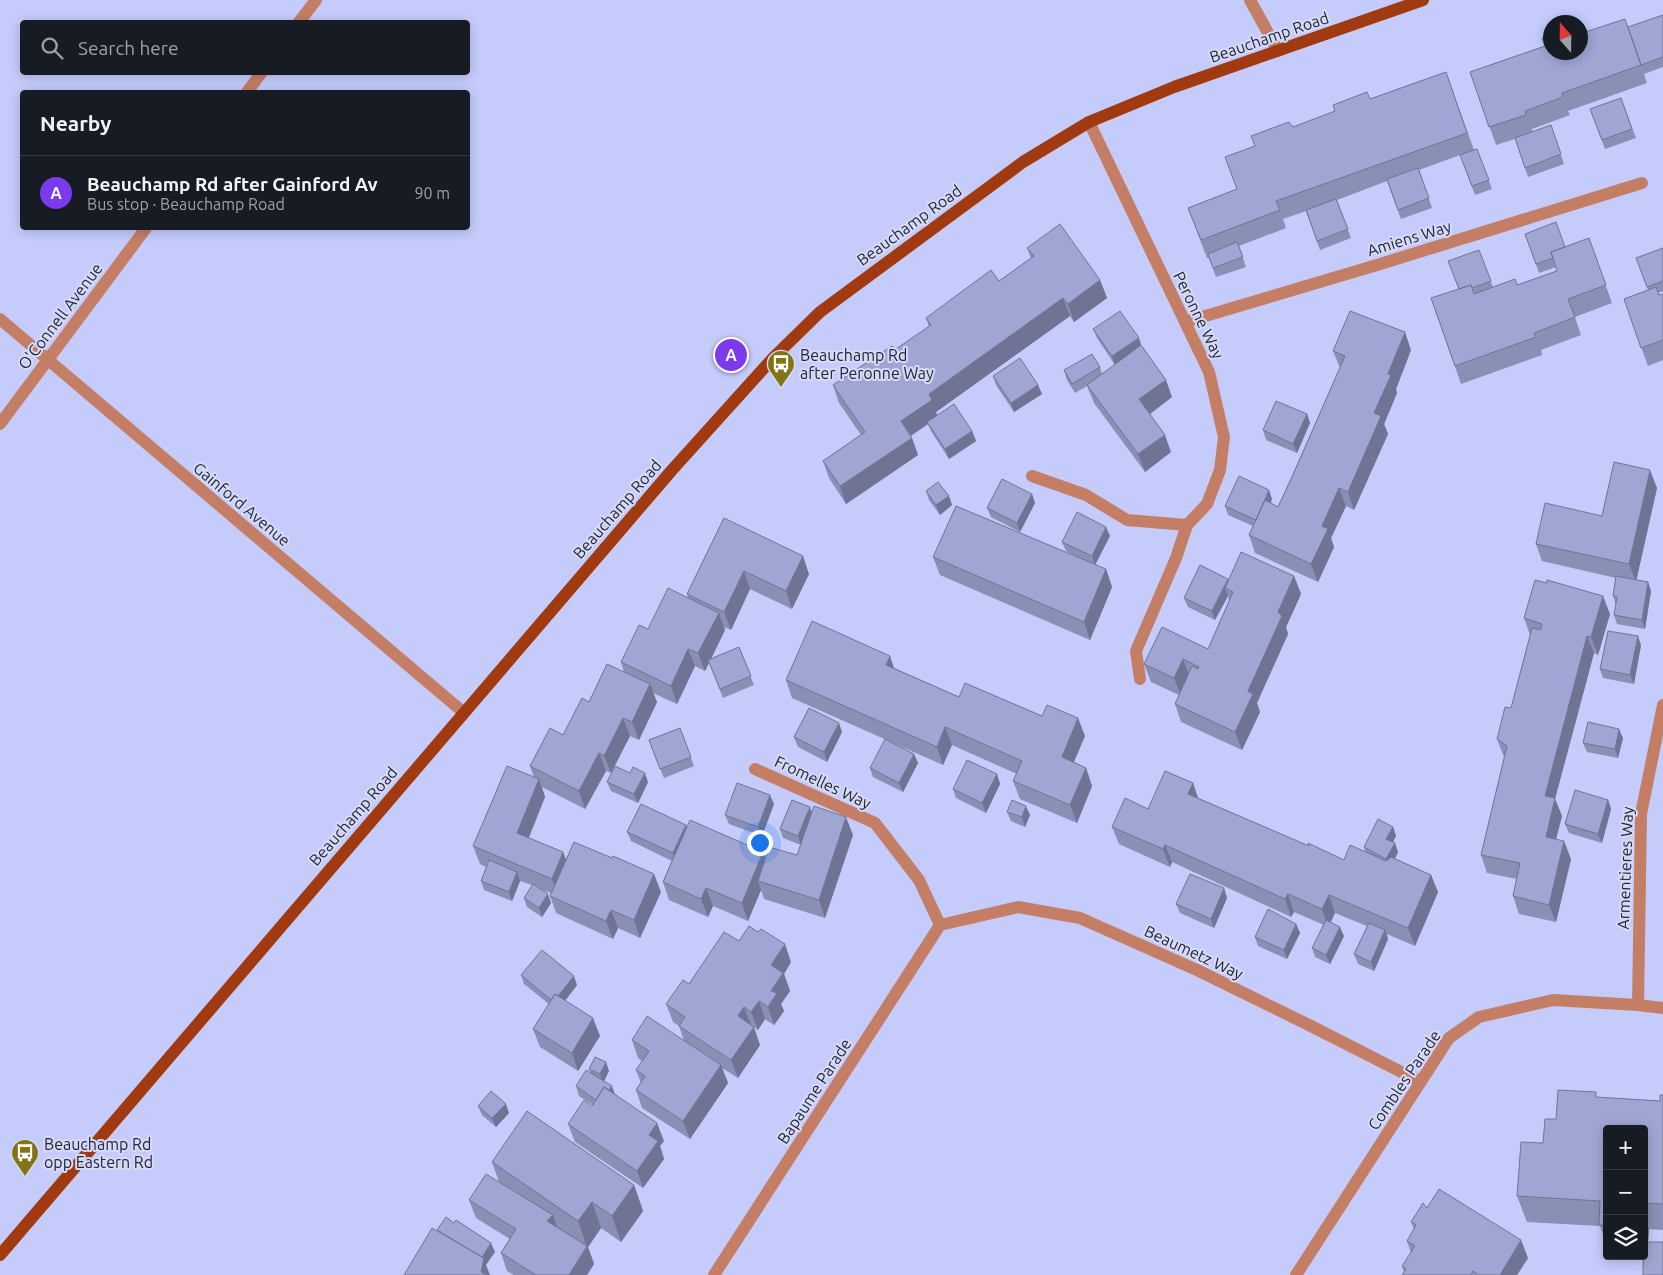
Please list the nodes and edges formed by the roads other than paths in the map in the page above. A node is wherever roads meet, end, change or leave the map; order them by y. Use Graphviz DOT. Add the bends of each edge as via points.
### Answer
graph roads {
  1 [pos="316,0"];
  2 [pos="1250,0"];
  3 [pos="1424,0"];
  4 [pos="301,20"];
  5 [pos="1278,51"];
  6 [pos="260,75"];
  7 [pos="248,90"];
  8 [pos="1089,122"];
  9 [pos="1642,183"];
  10 [pos="145,230"];
  11 [pos="0,319"];
  12 [pos="1185,322"];
  13 [pos="48,360"];
  14 [pos="0,424"];
  15 [pos="1032,476"];
  16 [pos="1187,525"];
  17 [pos="1140,679"];
  18 [pos="1663,705"];
  19 [pos="463,712"];
  20 [pos="755,769"];
  21 [pos="940,925"];
  22 [pos="1638,1005"];
  23 [pos="1663,1008"];
  24 [pos="1421,1082"];
  25 [pos="0,1255"];
  26 [pos="714,1275"];
  27 [pos="1296,1275"];
  1 -- 4 [label="street"];
  2 -- 5 [label="street"];
  3 -- 5 [label="main road, Beauchamp Road"];
  5 -- 8 [label="main road, Beauchamp Road" via="1174,87"];
  6 -- 7 [label="street"];
  8 -- 12 [label="street, Peronne Way"];
  8 -- 19 [label="main road, Beauchamp Road" via="1016,167 820,312 774,357 672,470"];
  9 -- 12 [label="street, Amiens Way"];
  10 -- 13 [label="street, O'Connell Avenue"];
  11 -- 13 [label="street, Gainford Avenue"];
  12 -- 16 [label="street, Peronne Way" via="1209,372 1224,437 1220,470 1207,504"];
  13 -- 14 [label="street, O'Connell Avenue"];
  13 -- 19 [label="street, Gainford Avenue"];
  15 -- 16 [label="street" via="1086,495 1127,520"];
  16 -- 17 [label="street, Peronne Way" via="1136,651"];
  18 -- 22 [label="street, Armentieres Way" via="1642,814"];
  19 -- 25 [label="main road, Beauchamp Road"];
  20 -- 21 [label="street, Fromelles Way" via="875,823 920,880"];
  21 -- 24 [label="street, Beaumetz Way" via="1018,907 1080,918 1206,974"];
  21 -- 26 [label="street, Bapaume Parade"];
  22 -- 23 [label="street, Combles Parade"];
  22 -- 24 [label="street, Combles Parade" via="1553,1000 1480,1017 1449,1038"];
  24 -- 27 [label="street, Combles Parade"];
}
